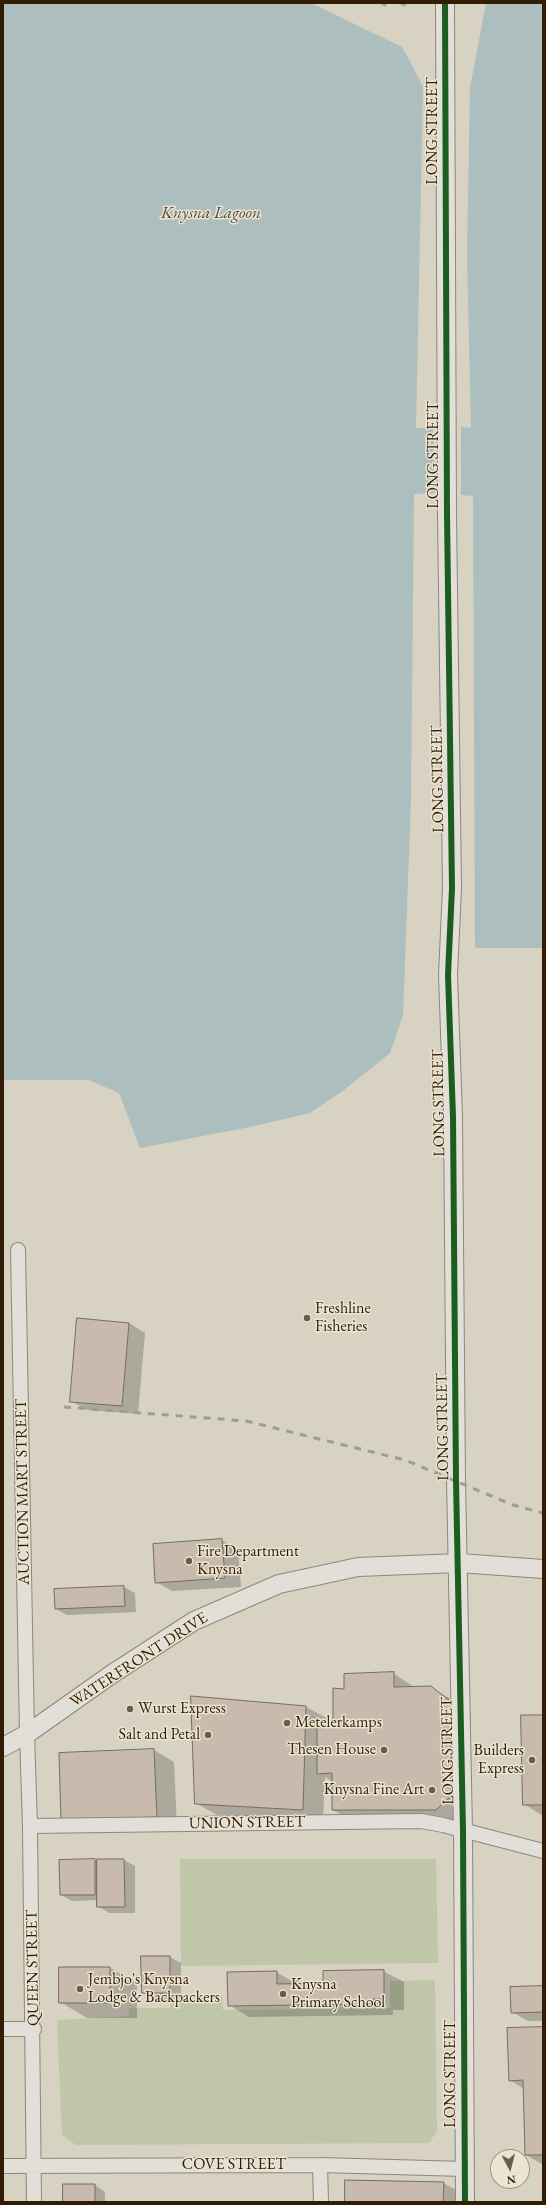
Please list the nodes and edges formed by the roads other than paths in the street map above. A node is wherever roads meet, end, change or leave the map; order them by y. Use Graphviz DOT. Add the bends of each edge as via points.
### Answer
graph roads {
  1 [pos="445,3"];
  2 [pos="18,1250"];
  3 [pos="459,1563"];
  4 [pos="543,1569"];
  5 [pos="27,1734"];
  6 [pos="3,1747"];
  7 [pos="30,1826"];
  8 [pos="463,1831"];
  9 [pos="543,1852"];
  10 [pos="3,2029"];
  11 [pos="34,2029"];
  12 [pos="320,2165"];
  13 [pos="3,2166"];
  14 [pos="35,2166"];
  15 [pos="465,2169"];
  16 [pos="34,2202"];
  17 [pos="321,2202"];
  18 [pos="465,2202"];
  1 -- 3 [label="street, LONG STREET" via="446,432 452,880 448,975 453,1117"];
  2 -- 5 [label="street, AUCTION MART STREET"];
  3 -- 4 [label="street, WATERFRONT DRIVE"];
  3 -- 5 [label="street, WATERFRONT DRIVE" via="358,1567 279,1584 194,1621 112,1674"];
  3 -- 8 [label="street, LONG STREET"];
  5 -- 6 [label="street, WATERFRONT DRIVE"];
  5 -- 7 [label="street, QUEEN STREET"];
  7 -- 8 [label="street, UNION STREET" via="421,1821"];
  7 -- 11 [label="street, QUEEN STREET"];
  8 -- 9 [label="street, UNION STREET"];
  8 -- 15 [label="street, LONG STREET"];
  10 -- 11 [label="street"];
  11 -- 14 [label="street, QUEEN STREET"];
  12 -- 14 [label="street, COVE STREET"];
  12 -- 15 [label="street, COVE STREET"];
  12 -- 17 [label="street"];
  13 -- 14 [label="street, COVE STREET"];
  14 -- 16 [label="street, QUEEN STREET"];
  15 -- 18 [label="street, LONG STREET"];
}
